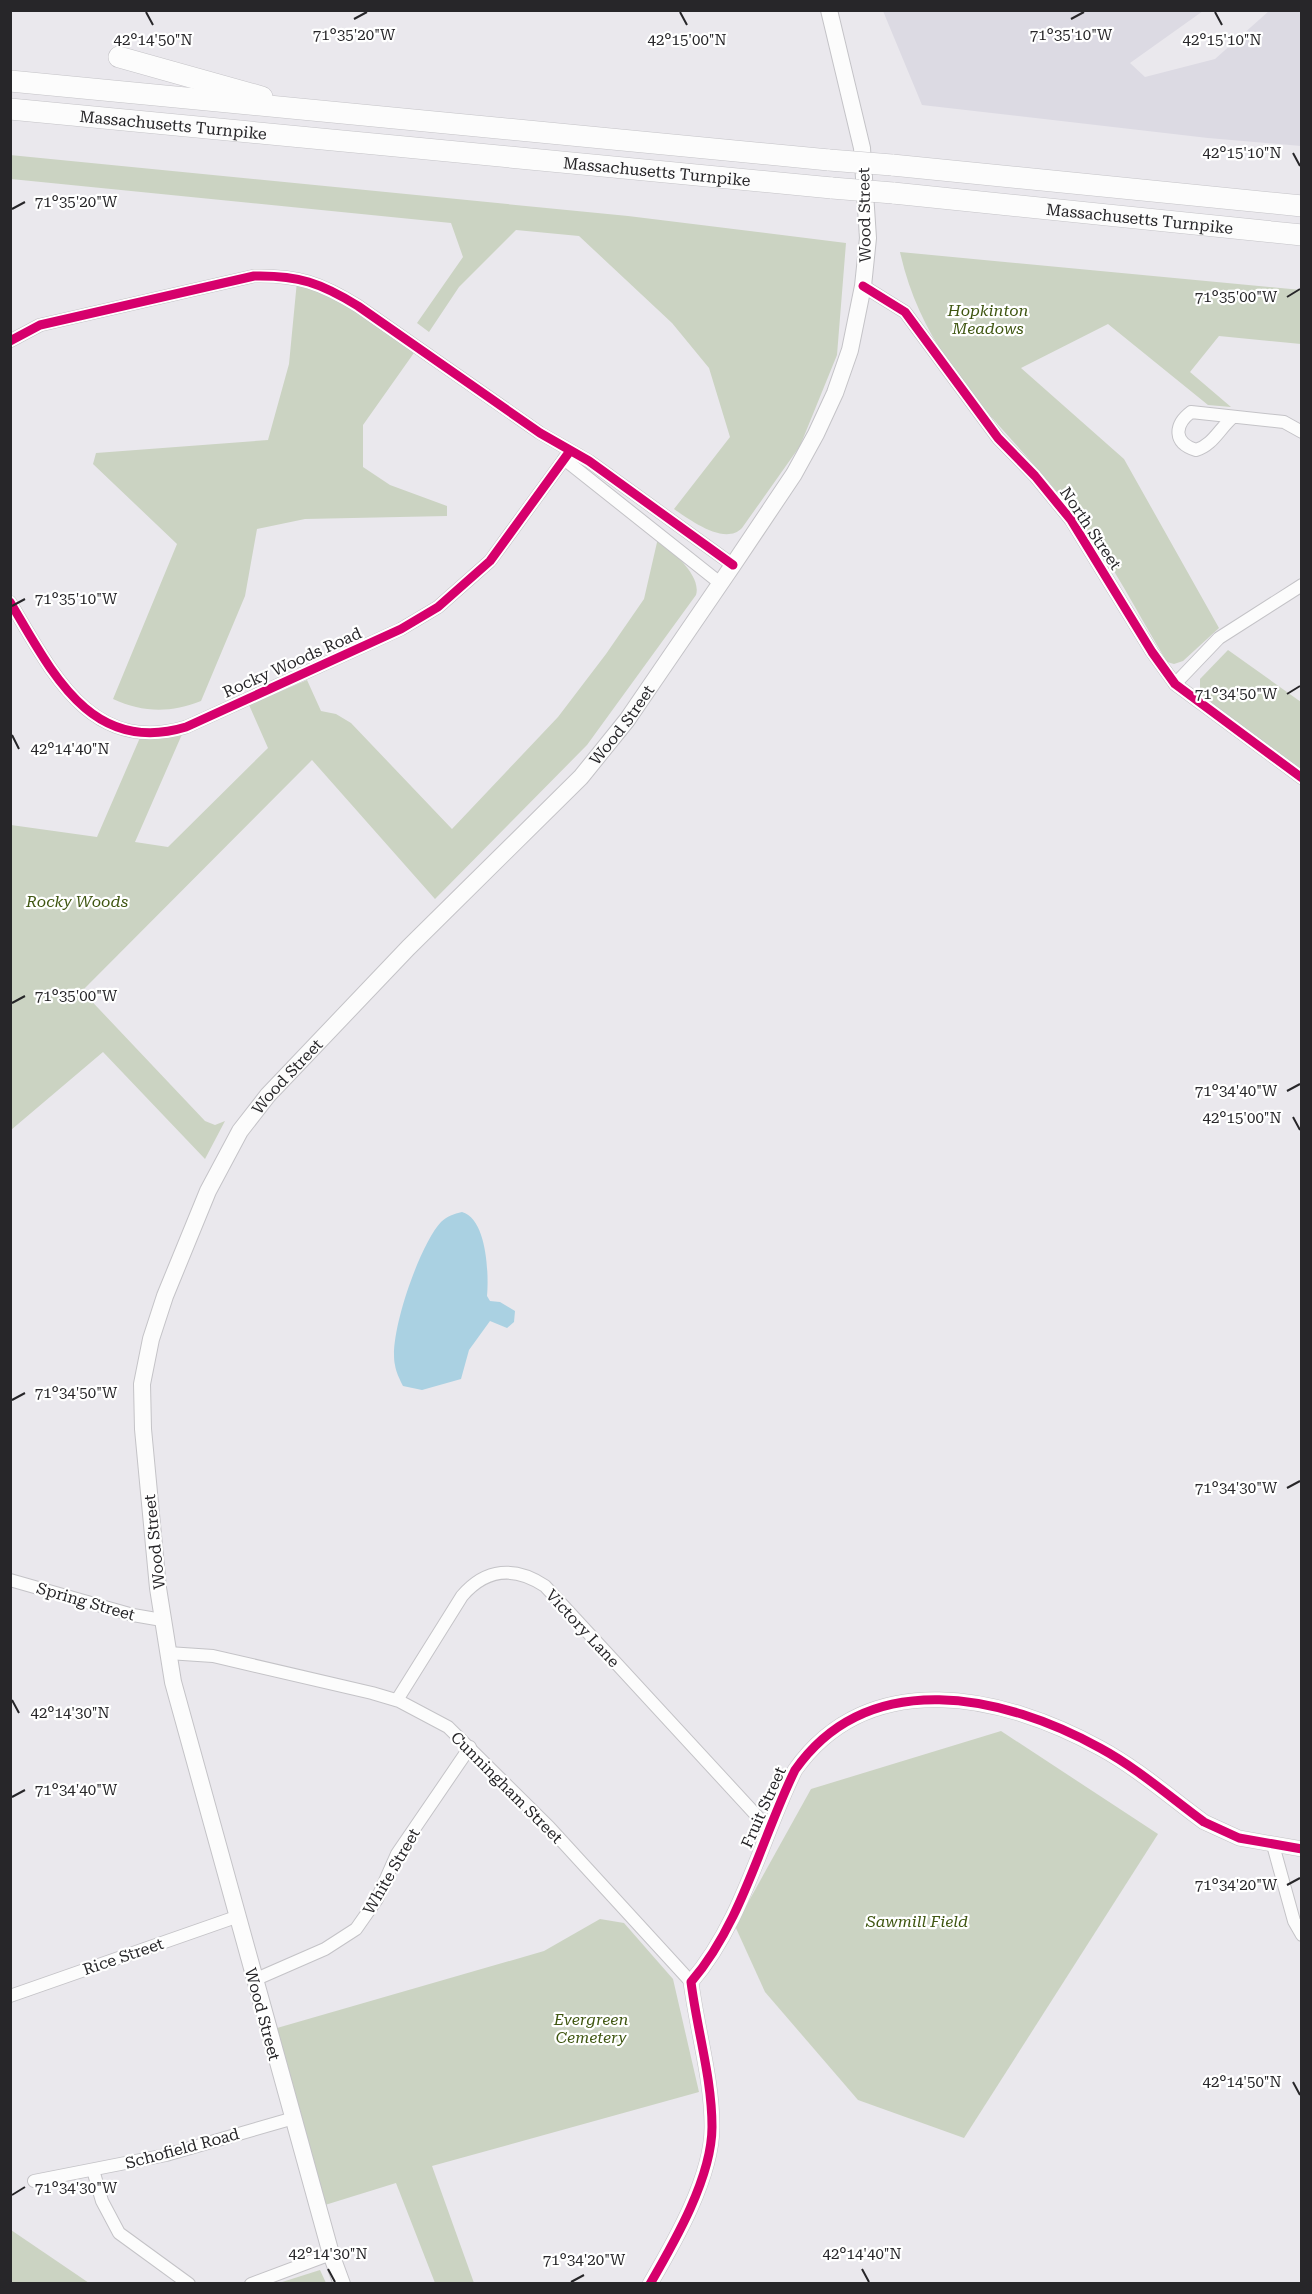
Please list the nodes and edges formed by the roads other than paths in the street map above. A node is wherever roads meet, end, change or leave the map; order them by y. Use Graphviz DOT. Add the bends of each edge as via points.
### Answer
graph roads {
  1 [pos="829,10"];
  2 [pos="119,57"];
  3 [pos="10,81"];
  4 [pos="10,109"];
  5 [pos="303,110"];
  6 [pos="1302,207"];
  7 [pos="1302,234"];
  8 [pos="863,286"];
  9 [pos="10,341"];
  10 [pos="1233,417"];
  11 [pos="1302,432"];
  12 [pos="567,455"];
  13 [pos="733,565"];
  14 [pos="720,583"];
  15 [pos="1302,585"];
  16 [pos="10,602"];
  17 [pos="1175,684"];
  18 [pos="1302,778"];
  19 [pos="10,1580"];
  20 [pos="162,1620"];
  21 [pos="168,1653"];
  22 [pos="397,1700"];
  23 [pos="470,1747"];
  24 [pos="769,1829"];
  25 [pos="1273,1845"];
  26 [pos="1302,1849"];
  27 [pos="236,1917"];
  28 [pos="1302,1935"];
  29 [pos="254,1980"];
  30 [pos="691,1982"];
  31 [pos="10,1996"];
  32 [pos="294,2118"];
  33 [pos="93,2170"];
  34 [pos="34,2181"];
  35 [pos="331,2254"];
  36 [pos="189,2283"];
  37 [pos="251,2283"];
  38 [pos="342,2283"];
  39 [pos="650,2283"];
  1 -- 8 [label="main road, Wood Street" via="862,148 867,238"];
  2 -- 5 [label="highway"];
  3 -- 5 [label="highway, Massachusetts Turnpike"];
  4 -- 7 [label="highway, Massachusetts Turnpike, bridge"];
  5 -- 6 [label="highway, Massachusetts Turnpike, bridge"];
  8 -- 13 [label="main road, Wood Street" via="850,350 826,414 794,474"];
  8 -- 17 [label="street, North Street" via="906,312 998,438 1071,520"];
  9 -- 12 [label="street" via="40,325 246,278 286,275 333,291"];
  10 -- 11 [label="street" via="1284,422"];
  12 -- 13 [label="street" via="590,461"];
  12 -- 14 [label="street"];
  12 -- 16 [label="street, Rocky Woods Road" via="490,561 438,607 343,656 163,734 123,727 88,711 70,697"];
  13 -- 14 [label="main road, Wood Street"];
  14 -- 20 [label="main road, Wood Street" via="627,720 581,777 314,1046 268,1095 228,1150 165,1296 142,1384"];
  15 -- 17 [label="street" via="1219,638"];
  17 -- 18 [label="street, North Street"];
  19 -- 20 [label="street, Spring Street"];
  20 -- 21 [label="main road, Wood Street"];
  21 -- 22 [label="street, Cunningham Street" via="213,1656"];
  21 -- 27 [label="main road, Wood Street" via="182,1722"];
  22 -- 23 [label="street, Cunningham Street" via="436,1719"];
  22 -- 24 [label="street, Victory Lane" via="471,1585 509,1572 522,1573 545,1586"];
  23 -- 29 [label="street, White Street" via="397,1854 377,1899 356,1929 325,1949"];
  23 -- 30 [label="street, Cunningham Street"];
  24 -- 25 [label="street, Fruit Street" via="795,1770 820,1741 880,1707 938,1700 998,1706 1050,1723 1119,1758 1222,1832"];
  24 -- 30 [label="street, Fruit Street" via="721,1938"];
  25 -- 26 [label="street, Fruit Street"];
  25 -- 28 [label="street" via="1294,1921"];
  27 -- 29 [label="main road, Wood Street"];
  27 -- 31 [label="street, Rice Street"];
  29 -- 32 [label="main road, Wood Street"];
  30 -- 39 [label="street" via="710,2087 710,2146 702,2178 682,2224"];
  32 -- 33 [label="street, Schofield Road" via="166,2155"];
  32 -- 35 [label="main road, Wood Street"];
  33 -- 34 [label="street, Schofield Road"];
  33 -- 36 [label="street" via="102,2201 119,2233"];
  35 -- 37 [label="street"];
  35 -- 38 [label="main road, Wood Street"];
}
